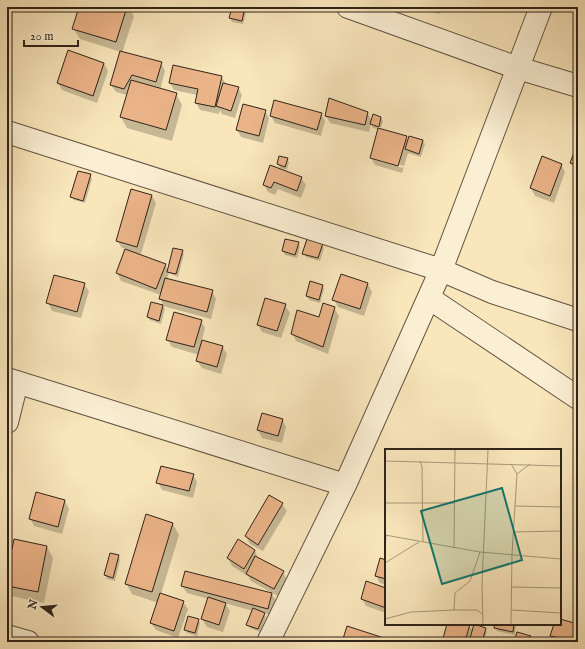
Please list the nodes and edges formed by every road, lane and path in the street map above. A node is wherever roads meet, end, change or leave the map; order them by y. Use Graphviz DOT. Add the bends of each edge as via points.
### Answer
graph roads {
  1 [pos="350,7"];
  2 [pos="541,7"];
  3 [pos="518,68"];
  4 [pos="578,86"];
  5 [pos="7,132"];
  6 [pos="441,270"];
  7 [pos="429,298"];
  8 [pos="578,320"];
  9 [pos="12,381"];
  10 [pos="578,398"];
  11 [pos="7,422"];
  12 [pos="345,484"];
  13 [pos="7,636"];
  14 [pos="28,642"];
  15 [pos="268,642"];
  1 -- 3 [label="street"];
  2 -- 3 [label="street"];
  3 -- 4 [label="street"];
  3 -- 6 [label="street"];
  5 -- 6 [label="street"];
  6 -- 7 [label="street"];
  6 -- 8 [label="street" via="492,292"];
  7 -- 10 [label="street"];
  7 -- 12 [label="street"];
  9 -- 11 [label="street"];
  9 -- 12 [label="street"];
  12 -- 15 [label="street"];
  13 -- 14 [label="street"];
}
